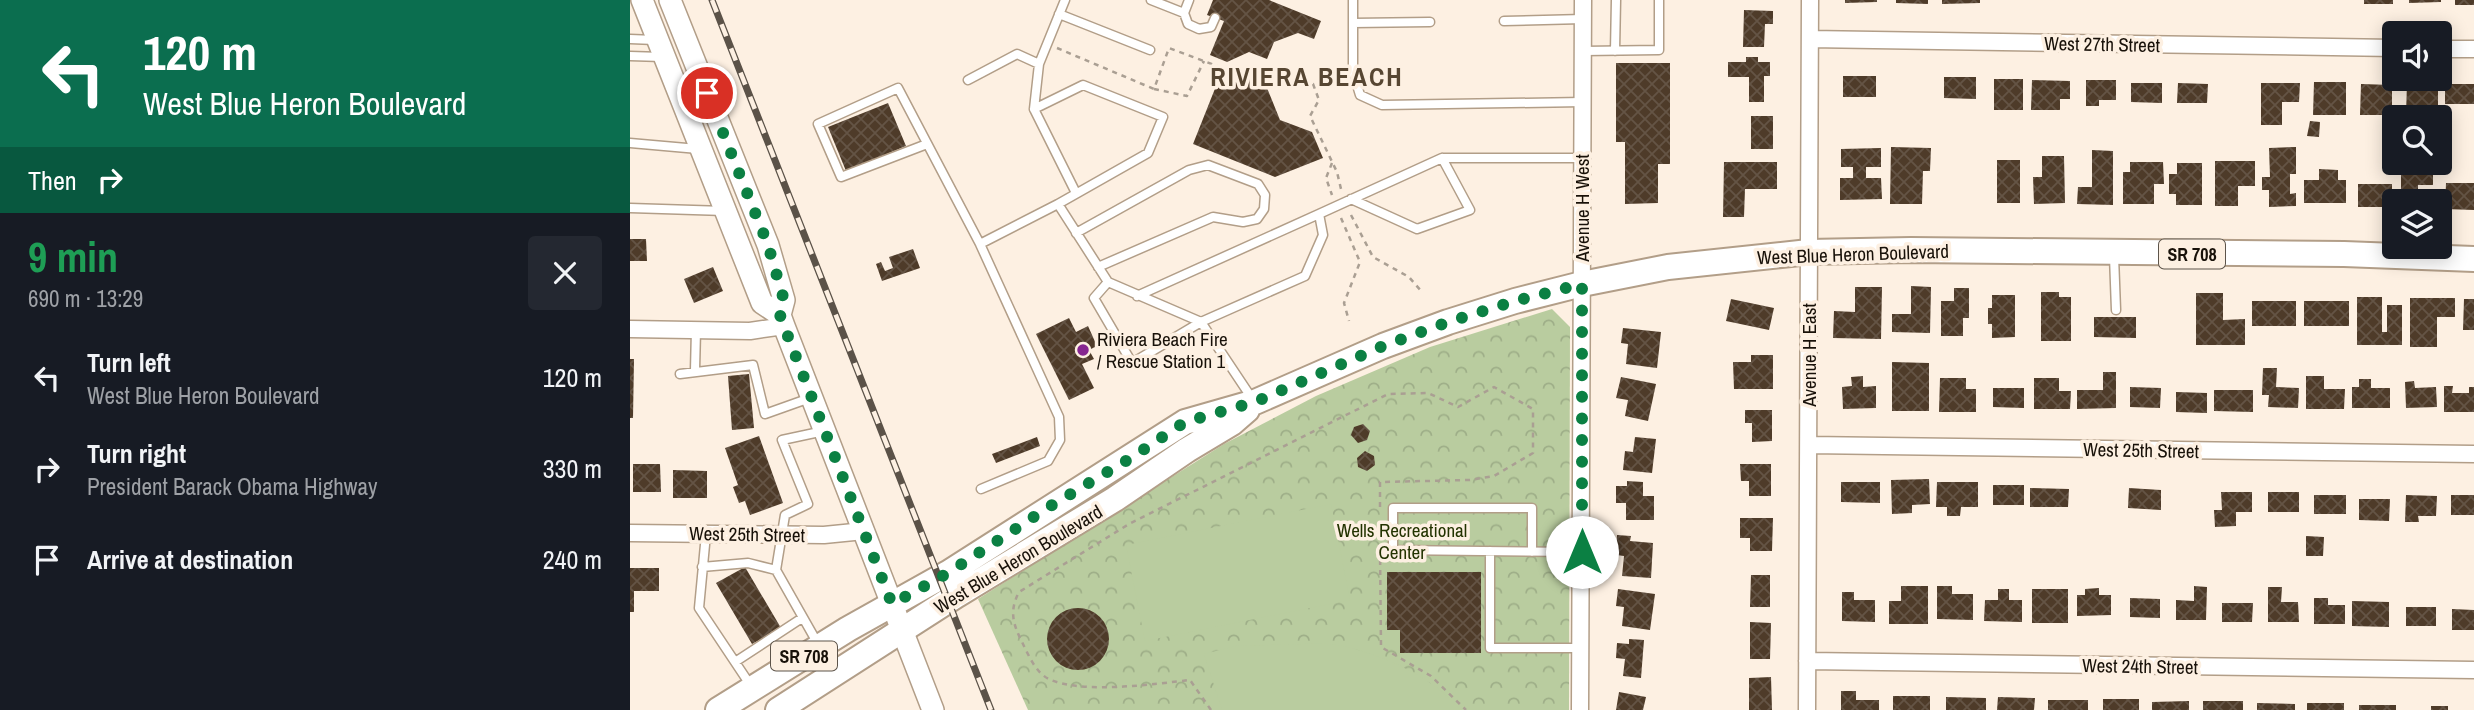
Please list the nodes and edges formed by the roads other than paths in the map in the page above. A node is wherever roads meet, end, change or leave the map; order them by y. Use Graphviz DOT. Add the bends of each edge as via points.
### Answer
graph roads {
  1 [pos="642,0"];
  2 [pos="670,0"];
  3 [pos="1065,0"];
  4 [pos="1151,0"];
  5 [pos="1189,0"];
  6 [pos="1353,0"];
  7 [pos="1583,0"];
  8 [pos="1616,0"];
  9 [pos="1659,0"];
  10 [pos="1810,0"];
  11 [pos="1184,13"];
  12 [pos="1059,14"];
  13 [pos="1215,18"];
  14 [pos="1583,19"];
  15 [pos="1504,21"];
  16 [pos="1430,22"];
  17 [pos="1353,23"];
  18 [pos="630,39"];
  19 [pos="1810,39"];
  20 [pos="2382,48"];
  21 [pos="661,49"];
  22 [pos="2452,49"];
  23 [pos="2474,49"];
  24 [pos="1150,50"];
  25 [pos="1583,51"];
  26 [pos="1615,51"];
  27 [pos="630,56"];
  28 [pos="1039,64"];
  29 [pos="968,80"];
  30 [pos="1583,102"];
  31 [pos="1034,109"];
  32 [pos="630,143"];
  33 [pos="927,144"];
  34 [pos="701,149"];
  35 [pos="1442,158"];
  36 [pos="1583,158"];
  37 [pos="1076,193"];
  38 [pos="1351,199"];
  39 [pos="1058,204"];
  40 [pos="630,208"];
  41 [pos="726,211"];
  42 [pos="1319,214"];
  43 [pos="1076,233"];
  44 [pos="980,244"];
  45 [pos="1809,252"];
  46 [pos="2114,253"];
  47 [pos="2382,253"];
  48 [pos="2452,255"];
  49 [pos="2474,258"];
  50 [pos="1098,267"];
  51 [pos="1108,282"];
  52 [pos="1582,284"];
  53 [pos="1137,296"];
  54 [pos="2116,310"];
  55 [pos="782,321"];
  56 [pos="1201,322"];
  57 [pos="630,329"];
  58 [pos="696,330"];
  59 [pos="695,370"];
  60 [pos="680,374"];
  61 [pos="812,397"];
  62 [pos="1255,402"];
  63 [pos="825,430"];
  64 [pos="1809,445"];
  65 [pos="2474,454"];
  66 [pos="981,489"];
  67 [pos="864,531"];
  68 [pos="630,533"];
  69 [pos="706,534"];
  70 [pos="784,534"];
  71 [pos="1490,551"];
  72 [pos="1532,552"];
  73 [pos="1582,552"];
  74 [pos="702,567"];
  75 [pos="776,570"];
  76 [pos="892,604"];
  77 [pos="802,618"];
  78 [pos="904,630"];
  79 [pos="820,647"];
  80 [pos="1580,648"];
  81 [pos="1807,661"];
  82 [pos="735,662"];
  83 [pos="2474,670"];
  84 [pos="753,688"];
  85 [pos="718,710"];
  86 [pos="778,710"];
  87 [pos="933,710"];
  88 [pos="1580,710"];
  89 [pos="1807,710"];
  1 -- 21 [label="main road"];
  2 -- 55 [label="main road" via="768,245 784,300"];
  3 -- 12 [label="lane"];
  4 -- 11 [label="lane"];
  5 -- 11 [label="lane"];
  6 -- 17 [label="lane"];
  7 -- 14 [label="street, Avenue H West"];
  8 -- 26 [label="lane"];
  9 -- 26 [label="lane" via="1659,50"];
  10 -- 19 [label="street, Avenue H East"];
  11 -- 13 [label="lane" via="1188,24 1199,29 1211,27"];
  12 -- 24 [label="lane"];
  12 -- 28 [label="lane"];
  14 -- 15 [label="lane"];
  14 -- 25 [label="street, Avenue H West"];
  16 -- 17 [label="lane"];
  17 -- 30 [label="lane" via="1353,72 1360,95 1382,104"];
  18 -- 21 [label="lane"];
  19 -- 20 [label="street, West 27th Street"];
  19 -- 45 [label="street, Avenue H East"];
  21 -- 27 [label="lane"];
  21 -- 34 [label="main road"];
  22 -- 23 [label="street"];
  25 -- 26 [label="lane"];
  25 -- 30 [label="street, Avenue H West"];
  28 -- 29 [label="lane" via="1017,54"];
  28 -- 31 [label="lane"];
  30 -- 36 [label="street, Avenue H West"];
  31 -- 37 [label="lane"];
  31 -- 37 [label="lane" via="1083,85 1163,117 1148,153"];
  32 -- 34 [label="lane"];
  33 -- 33 [label="lane" via="898,88 818,124 841,177"];
  33 -- 44 [label="lane"];
  34 -- 41 [label="main road"];
  35 -- 36 [label="lane"];
  35 -- 38 [label="lane"];
  35 -- 38 [label="lane" via="1470,210 1418,229"];
  36 -- 52 [label="street, Avenue H West"];
  37 -- 39 [label="lane"];
  38 -- 42 [label="lane"];
  39 -- 43 [label="lane"];
  39 -- 44 [label="lane"];
  40 -- 41 [label="lane"];
  41 -- 55 [label="main road" via="762,303"];
  42 -- 53 [label="lane"];
  42 -- 56 [label="lane" via="1324,235 1305,276"];
  43 -- 50 [label="lane"];
  43 -- 50 [label="lane" via="1189,170 1208,165 1258,184 1265,195 1264,209 1256,219 1243,222 1213,217"];
  44 -- 66 [label="lane" via="1059,417 1060,440 1048,461"];
  45 -- 46 [label="main road, West Blue Heron Boulevard / SR 708"];
  45 -- 52 [label="main road, West Blue Heron Boulevard / SR 708" via="1668,267"];
  45 -- 64 [label="street, Avenue H East"];
  46 -- 47 [label="main road, West Blue Heron Boulevard / SR 708"];
  46 -- 54 [label="lane"];
  48 -- 49 [label="main road, West Blue Heron Boulevard / SR 708"];
  50 -- 51 [label="lane"];
  51 -- 53 [label="lane"];
  51 -- 56 [label="lane" via="1094,298 1132,363"];
  52 -- 62 [label="main road, West Blue Heron Boulevard / SR 708" via="1448,322"];
  52 -- 73 [label="street, Avenue H West"];
  53 -- 56 [label="lane"];
  55 -- 58 [label="street" via="750,331"];
  55 -- 61 [label="main road"];
  56 -- 62 [label="lane"];
  57 -- 58 [label="street"];
  58 -- 59 [label="lane"];
  59 -- 60 [label="lane"];
  59 -- 61 [label="lane" via="753,365 765,414"];
  61 -- 63 [label="main road"];
  62 -- 76 [label="main road, West Blue Heron Boulevard / SR 708" via="1185,422"];
  62 -- 78 [label="main road, West Blue Heron Boulevard / SR 708" via="1232,423 1115,499"];
  63 -- 67 [label="main road"];
  63 -- 70 [label="lane" via="782,440 808,503 785,516"];
  64 -- 65 [label="street, West 25th Street"];
  64 -- 81 [label="street, Avenue H East"];
  67 -- 70 [label="street, West 25th Street"];
  67 -- 76 [label="main road"];
  68 -- 69 [label="street, West 25th Street"];
  69 -- 70 [label="street, West 25th Street"];
  69 -- 74 [label="lane"];
  70 -- 75 [label="lane"];
  71 -- 72 [label="lane"];
  71 -- 72 [label="lane" via="1393,550 1393,509 1532,508"];
  71 -- 80 [label="lane" via="1490,648"];
  72 -- 73 [label="lane"];
  73 -- 80 [label="street, Avenue H West"];
  74 -- 75 [label="lane" via="748,563"];
  74 -- 82 [label="lane" via="699,608"];
  75 -- 77 [label="lane"];
  76 -- 78 [label="main road"];
  76 -- 79 [label="main road, West Blue Heron Boulevard / SR 708"];
  77 -- 79 [label="lane"];
  77 -- 82 [label="lane"];
  78 -- 86 [label="main road, West Blue Heron Boulevard / SR 708" via="803,699"];
  78 -- 87 [label="main road"];
  79 -- 84 [label="main road, West Blue Heron Boulevard / SR 708"];
  80 -- 88 [label="street, Avenue H West"];
  81 -- 83 [label="street, West 24th Street"];
  81 -- 89 [label="street, Avenue H East"];
  82 -- 84 [label="lane"];
  84 -- 85 [label="main road, West Blue Heron Boulevard / SR 708"];
}
